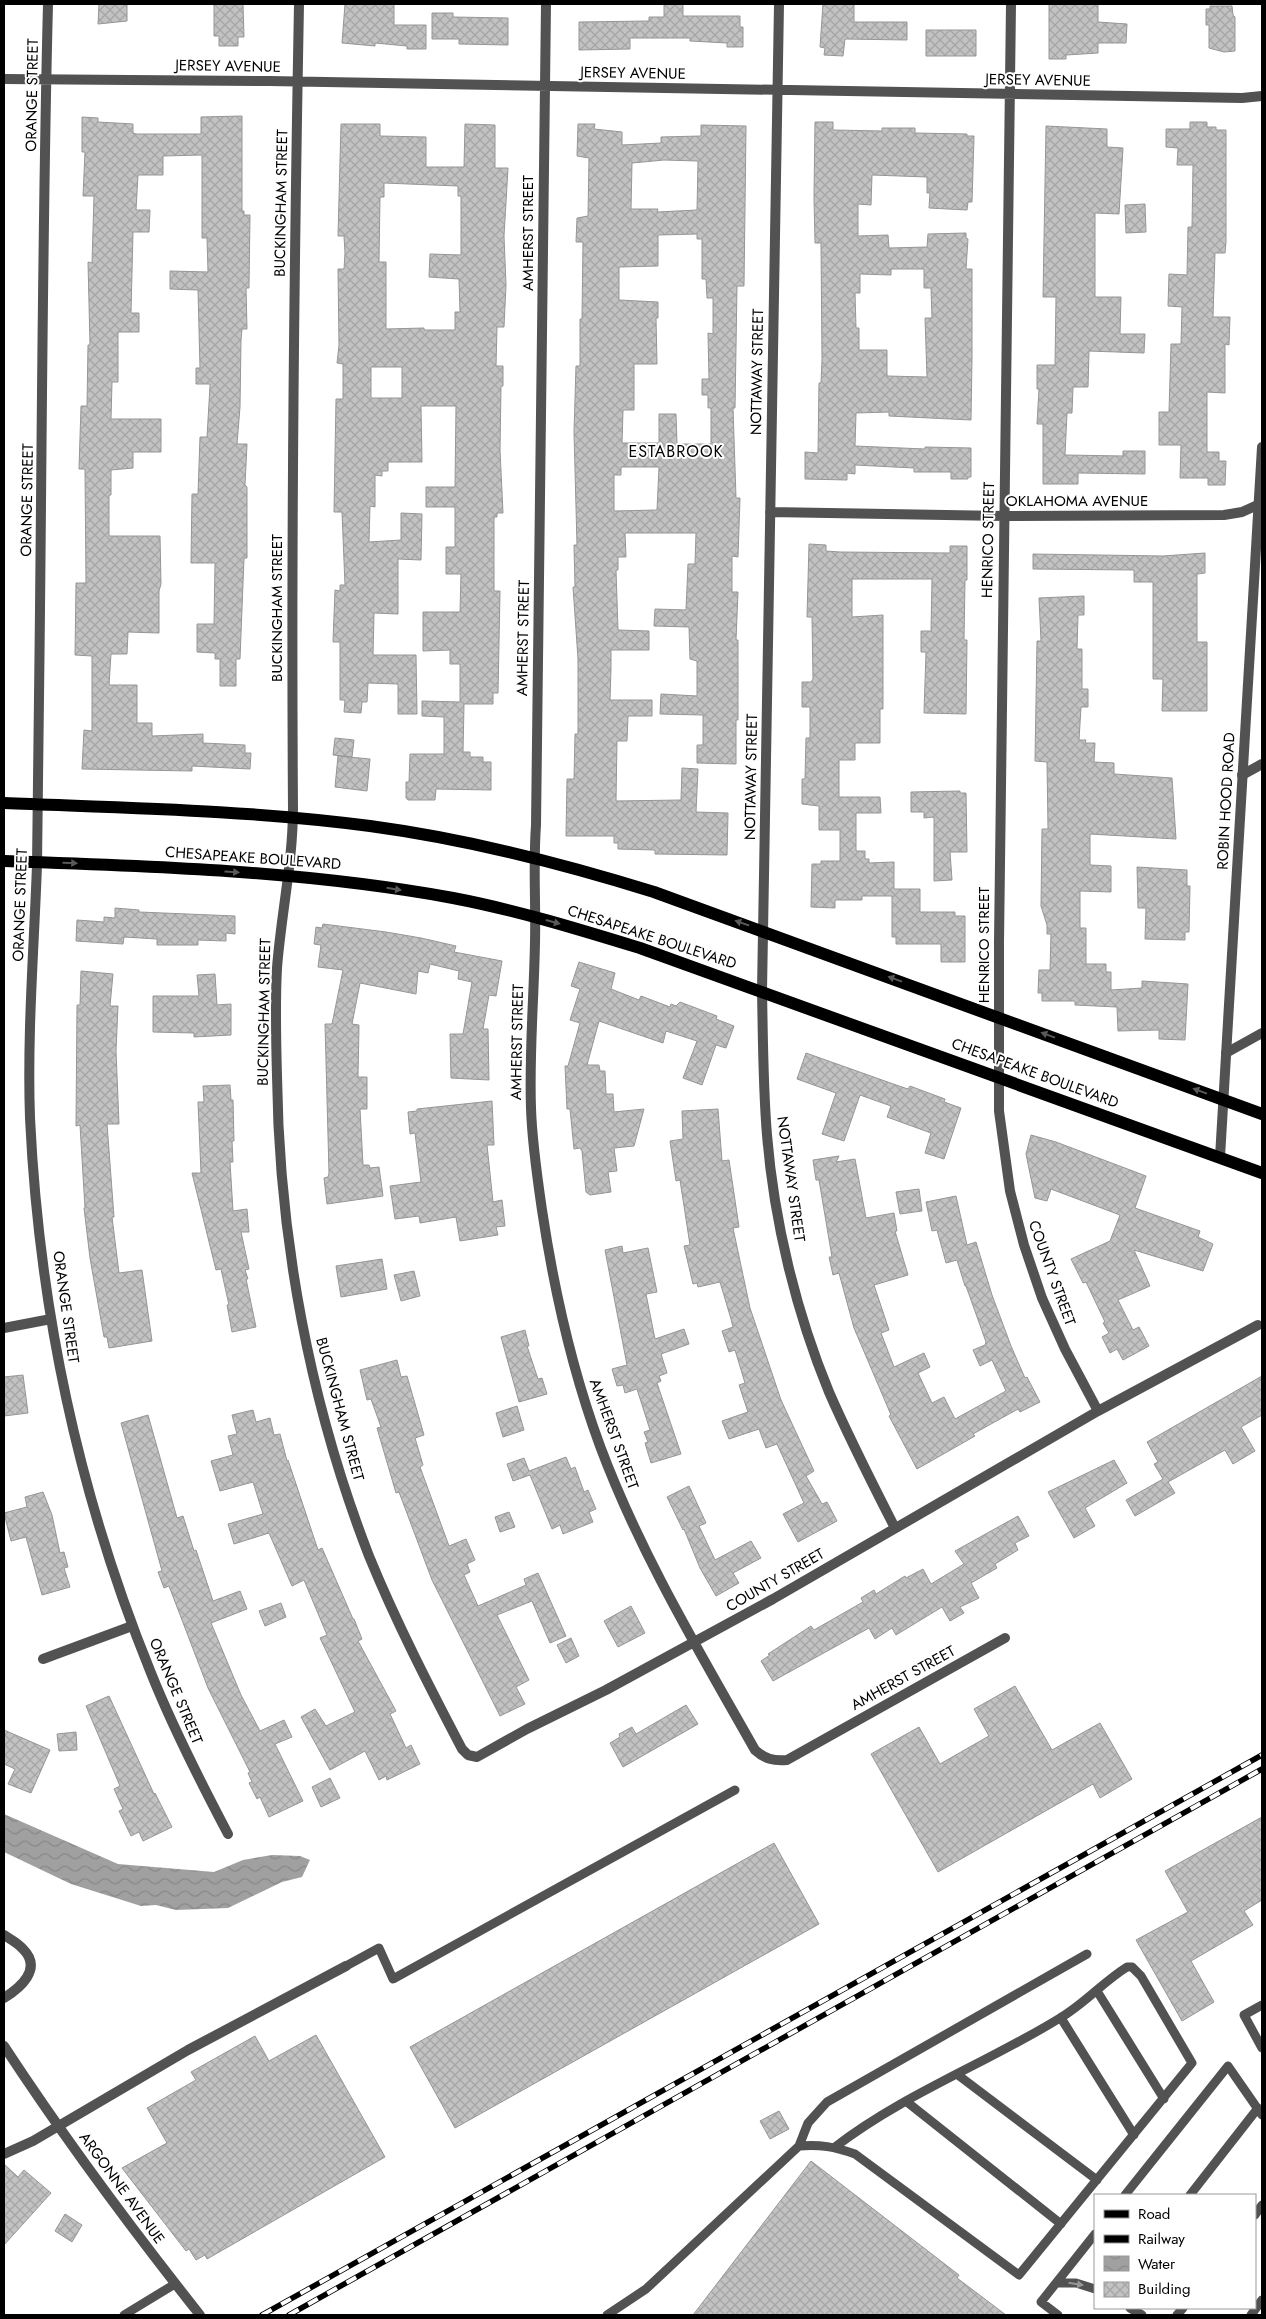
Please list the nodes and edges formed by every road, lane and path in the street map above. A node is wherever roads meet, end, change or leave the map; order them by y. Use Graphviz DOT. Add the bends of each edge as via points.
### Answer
graph roads {
  1 [pos="48,4"];
  2 [pos="299,4"];
  3 [pos="546,4"];
  4 [pos="779,4"];
  5 [pos="1011,4"];
  6 [pos="4,79"];
  7 [pos="46,79"];
  8 [pos="298,82"];
  9 [pos="544,87"];
  10 [pos="777,91"];
  11 [pos="1010,94"];
  12 [pos="1262,96"];
  13 [pos="1262,447"];
  14 [pos="1261,504"];
  15 [pos="770,512"];
  16 [pos="1004,516"];
  17 [pos="1262,764"];
  18 [pos="1242,775"];
  19 [pos="4,803"];
  20 [pos="38,804"];
  21 [pos="293,818"];
  22 [pos="534,857"];
  23 [pos="4,861"];
  24 [pos="37,862"];
  25 [pos="288,876"];
  26 [pos="534,916"];
  27 [pos="763,930"];
  28 [pos="762,992"];
  29 [pos="999,1017"];
  30 [pos="1262,1033"];
  31 [pos="1226,1053"];
  32 [pos="999,1077"];
  33 [pos="1223,1100"];
  34 [pos="1262,1114"];
  35 [pos="1220,1157"];
  36 [pos="1262,1173"];
  37 [pos="51,1320"];
  38 [pos="1258,1325"];
  39 [pos="4,1328"];
  40 [pos="1098,1411"];
  41 [pos="895,1528"];
  42 [pos="132,1626"];
  43 [pos="1005,1638"];
  44 [pos="694,1642"];
  45 [pos="44,1659"];
  46 [pos="462,1750"];
  47 [pos="735,1790"];
  48 [pos="228,1834"];
  49 [pos="4,1935"];
  50 [pos="1086,1954"];
  51 [pos="346,1966"];
  52 [pos="1097,1991"];
  53 [pos="4,1998"];
  54 [pos="1262,2005"];
  55 [pos="1061,2018"];
  56 [pos="4,2046"];
  57 [pos="1262,2048"];
  58 [pos="958,2075"];
  59 [pos="1164,2099"];
  60 [pos="906,2102"];
  61 [pos="1260,2111"];
  62 [pos="58,2126"];
  63 [pos="1134,2135"];
  64 [pos="799,2146"];
  65 [pos="835,2147"];
  66 [pos="4,2154"];
  67 [pos="1098,2180"];
  68 [pos="1126,2194"];
  69 [pos="1191,2194"];
  70 [pos="1061,2224"];
  71 [pos="1094,2235"];
  72 [pos="1056,2283"];
  73 [pos="175,2284"];
  74 [pos="1094,2289"];
  75 [pos="124,2315"];
  76 [pos="200,2315"];
  77 [pos="607,2315"];
  78 [pos="1058,2315"];
  1 -- 7 [label="street, ORANGE STREET"];
  2 -- 8 [label="street, BUCKINGHAM STREET"];
  3 -- 9 [label="street, AMHERST STREET"];
  4 -- 10 [label="street, NOTTAWAY STREET"];
  5 -- 11 [label="street, HENRICO STREET"];
  6 -- 7 [label="street, JERSEY AVENUE"];
  7 -- 8 [label="street, JERSEY AVENUE"];
  7 -- 20 [label="street, ORANGE STREET"];
  8 -- 9 [label="street, JERSEY AVENUE"];
  8 -- 21 [label="street, BUCKINGHAM STREET"];
  9 -- 10 [label="street, JERSEY AVENUE"];
  9 -- 22 [label="street, AMHERST STREET"];
  10 -- 11 [label="street, JERSEY AVENUE"];
  10 -- 15 [label="street, NOTTAWAY STREET"];
  11 -- 12 [label="street, JERSEY AVENUE"];
  11 -- 16 [label="street, HENRICO STREET"];
  13 -- 14 [label="street, ROBIN HOOD ROAD"];
  14 -- 16 [label="street, OKLAHOMA AVENUE" via="1224,515"];
  14 -- 18 [label="street, ROBIN HOOD ROAD"];
  15 -- 16 [label="street, OKLAHOMA AVENUE"];
  15 -- 27 [label="street, NOTTAWAY STREET"];
  16 -- 29 [label="street, HENRICO STREET"];
  17 -- 18 [label="street"];
  18 -- 31 [label="street, ROBIN HOOD ROAD"];
  19 -- 20 [label="main road"];
  20 -- 21 [label="main road"];
  20 -- 24 [label="street, ORANGE STREET"];
  21 -- 22 [label="main road" via="433,836"];
  21 -- 25 [label="street, BUCKINGHAM STREET"];
  22 -- 26 [label="street, AMHERST STREET"];
  27 -- 22 [label="main road, one-way" via="582,869"];
  23 -- 24 [label="main road, CHESAPEAKE BOULEVARD"];
  24 -- 25 [label="main road, CHESAPEAKE BOULEVARD, one-way"];
  24 -- 37 [label="street, ORANGE STREET" via="30,1116"];
  25 -- 26 [label="main road, CHESAPEAKE BOULEVARD, one-way" via="453,898"];
  25 -- 46 [label="street, BUCKINGHAM STREET" via="277,970 277,1078 283,1196 301,1315 325,1421 343,1484 370,1558 418,1666"];
  26 -- 28 [label="main road, CHESAPEAKE BOULEVARD, one-way" via="640,948"];
  26 -- 44 [label="street, AMHERST STREET" via="531,1109 537,1173 558,1299 576,1373 610,1471 652,1564"];
  27 -- 28 [label="street, NOTTAWAY STREET"];
  29 -- 27 [label="main road, one-way"];
  28 -- 32 [label="main road, CHESAPEAKE BOULEVARD"];
  28 -- 41 [label="street, NOTTAWAY STREET" via="767,1136 788,1260 806,1327 829,1391"];
  29 -- 32 [label="street, HENRICO STREET"];
  33 -- 29 [label="main road, one-way"];
  30 -- 31 [label="street"];
  31 -- 33 [label="street, ROBIN HOOD ROAD"];
  32 -- 35 [label="main road, CHESAPEAKE BOULEVARD"];
  32 -- 40 [label="street, COUNTY STREET" via="999,1111 1010,1191 1024,1246 1064,1349"];
  33 -- 34 [label="main road"];
  33 -- 35 [label="street, ROBIN HOOD ROAD"];
  35 -- 36 [label="main road, CHESAPEAKE BOULEVARD"];
  37 -- 39 [label="street"];
  37 -- 42 [label="street, ORANGE STREET" via="82,1467"];
  38 -- 40 [label="street, COUNTY STREET"];
  40 -- 41 [label="street, COUNTY STREET"];
  41 -- 44 [label="street, COUNTY STREET"];
  42 -- 45 [label="street"];
  42 -- 48 [label="street, ORANGE STREET" via="192,1766"];
  43 -- 44 [label="street, AMHERST STREET" via="787,1760 775,1761 754,1750"];
  44 -- 46 [label="street, COUNTY STREET" via="477,1757"];
  47 -- 51 [label="lane" via="392,1979 379,1948"];
  49 -- 53 [label="street" via="23,1948 31,1967 27,1980"];
  50 -- 64 [label="lane" via="827,2102 808,2123"];
  51 -- 62 [label="street" via="188,2050"];
  52 -- 55 [label="lane"];
  52 -- 59 [label="lane"];
  52 -- 59 [label="lane" via="1127,1967 1132,1967 1141,1976 1192,2063"];
  54 -- 57 [label="lane" via="1244,2015"];
  55 -- 58 [label="lane"];
  55 -- 63 [label="lane"];
  56 -- 62 [label="street"];
  58 -- 60 [label="lane"];
  58 -- 67 [label="lane"];
  59 -- 63 [label="lane"];
  60 -- 65 [label="lane"];
  60 -- 70 [label="lane"];
  61 -- 68 [label="lane" via="1228,2066"];
  61 -- 69 [label="lane"];
  62 -- 66 [label="street, ARGONNE AVENUE"];
  62 -- 73 [label="street, ARGONNE AVENUE"];
  63 -- 67 [label="lane"];
  64 -- 65 [label="lane"];
  64 -- 77 [label="lane" via="646,2289"];
  65 -- 70 [label="lane" via="855,2154 1019,2275"];
  67 -- 70 [label="lane"];
  71 -- 72 [label="lane"];
  72 -- 74 [label="lane, one-way" via="1076,2283"];
  72 -- 78 [label="lane" via="1041,2302"];
  73 -- 75 [label="lane"];
  73 -- 76 [label="street, ARGONNE AVENUE"];
}
